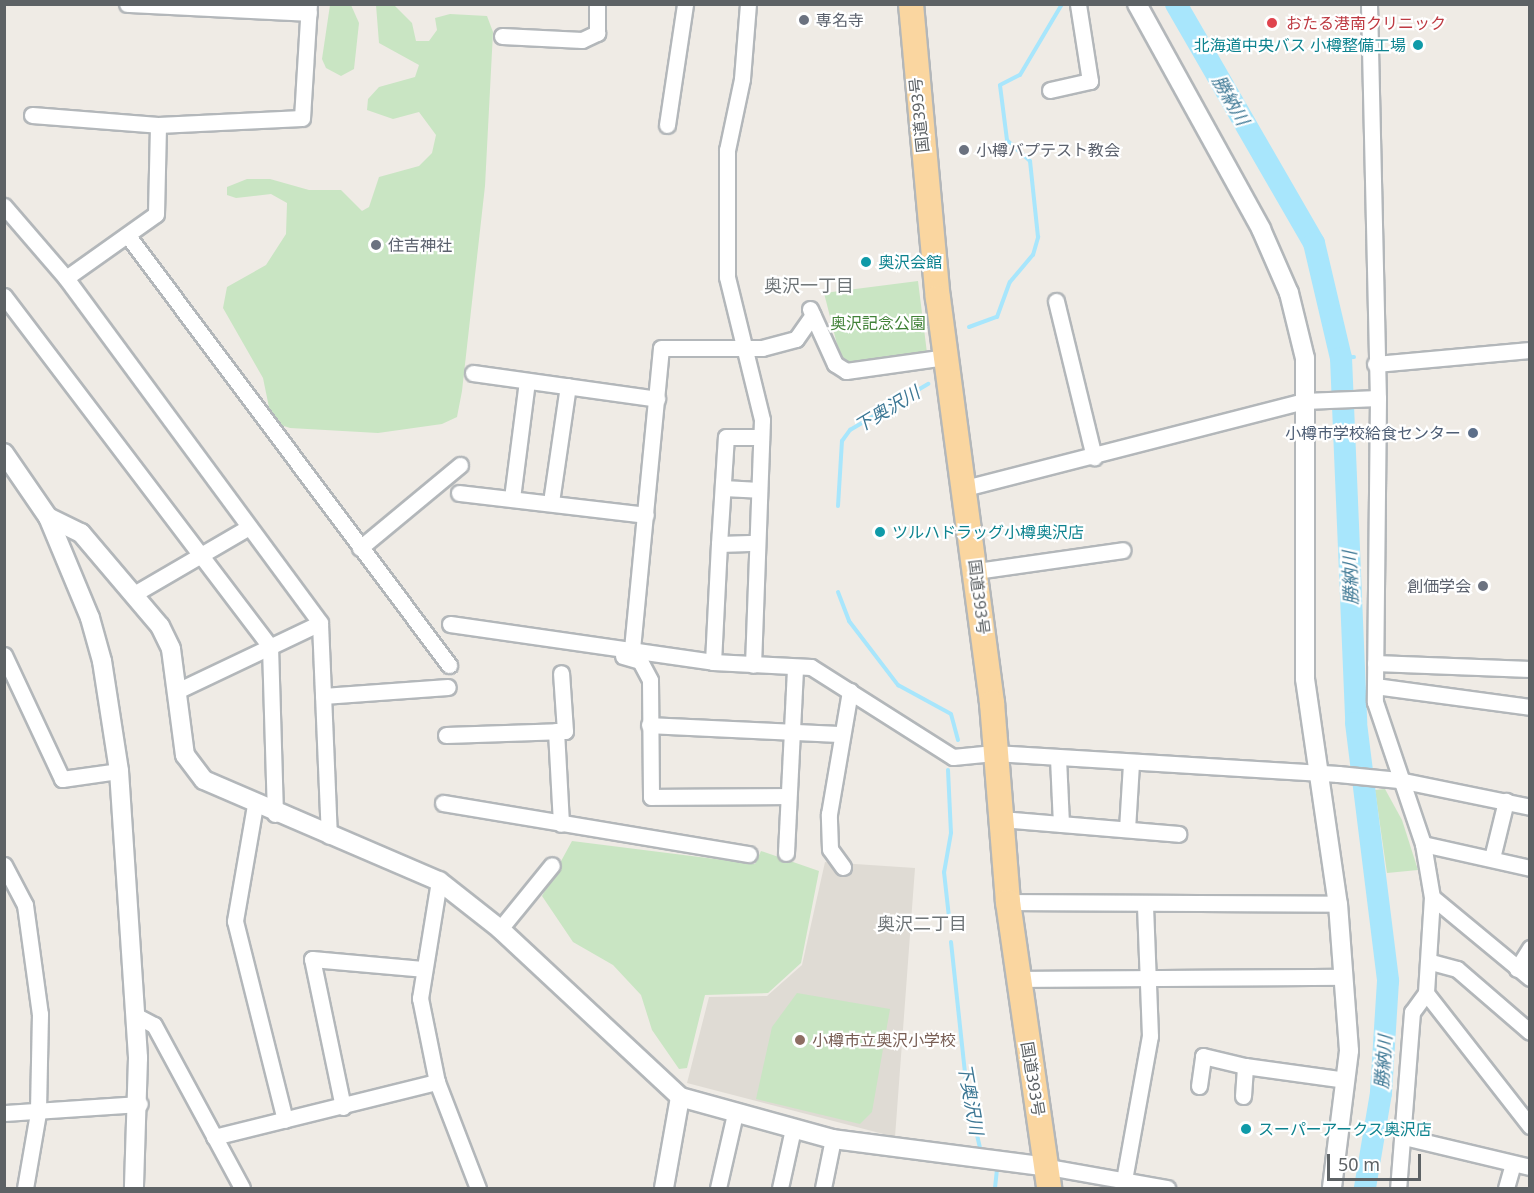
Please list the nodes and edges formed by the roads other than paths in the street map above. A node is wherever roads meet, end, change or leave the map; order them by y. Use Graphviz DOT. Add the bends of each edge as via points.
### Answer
graph roads {
  1 [pos="127,4"];
  2 [pos="597,4"];
  3 [pos="685,4"];
  4 [pos="748,4"];
  5 [pos="911,4"];
  6 [pos="1078,4"];
  7 [pos="1137,4"];
  8 [pos="1369,4"];
  9 [pos="309,9"];
  10 [pos="502,36"];
  11 [pos="1050,90"];
  12 [pos="32,116"];
  13 [pos="158,125"];
  14 [pos="667,125"];
  15 [pos="4,206"];
  16 [pos="128,236"];
  17 [pos="66,278"];
  18 [pos="4,296"];
  19 [pos="1056,301"];
  20 [pos="743,348"];
  21 [pos="1530,350"];
  22 [pos="945,357"];
  23 [pos="1375,364"];
  24 [pos="473,373"];
  25 [pos="526,381"];
  26 [pos="568,386"];
  27 [pos="1373,397"];
  28 [pos="657,399"];
  29 [pos="1311,399"];
  30 [pos="761,437"];
  31 [pos="4,453"];
  32 [pos="1094,457"];
  33 [pos="460,465"];
  34 [pos="723,488"];
  35 [pos="965,488"];
  36 [pos="759,490"];
  37 [pos="459,494"];
  38 [pos="512,498"];
  39 [pos="551,502"];
  40 [pos="646,515"];
  41 [pos="48,517"];
  42 [pos="249,527"];
  43 [pos="757,543"];
  44 [pos="719,544"];
  45 [pos="360,548"];
  46 [pos="1123,550"];
  47 [pos="202,553"];
  48 [pos="976,571"];
  49 [pos="134,594"];
  50 [pos="320,623"];
  51 [pos="450,624"];
  52 [pos="597,644"];
  53 [pos="270,646"];
  54 [pos="632,649"];
  55 [pos="4,655"];
  56 [pos="713,662"];
  57 [pos="1375,663"];
  58 [pos="449,665"];
  59 [pos="753,665"];
  60 [pos="795,667"];
  61 [pos="1530,669"];
  62 [pos="561,673"];
  63 [pos="1375,686"];
  64 [pos="448,687"];
  65 [pos="179,690"];
  66 [pos="850,691"];
  67 [pos="323,696"];
  68 [pos="1530,707"];
  69 [pos="649,725"];
  70 [pos="792,730"];
  71 [pos="556,731"];
  72 [pos="842,734"];
  73 [pos="446,735"];
  74 [pos="994,753"];
  75 [pos="1058,758"];
  76 [pos="1131,763"];
  77 [pos="119,771"];
  78 [pos="1330,774"];
  79 [pos="1393,779"];
  80 [pos="787,796"];
  81 [pos="1506,801"];
  82 [pos="443,803"];
  83 [pos="255,805"];
  84 [pos="1530,807"];
  85 [pos="275,814"];
  86 [pos="1001,819"];
  87 [pos="561,824"];
  88 [pos="1061,824"];
  89 [pos="1127,829"];
  90 [pos="1178,834"];
  91 [pos="329,836"];
  92 [pos="1423,844"];
  93 [pos="786,853"];
  94 [pos="749,854"];
  95 [pos="1492,858"];
  96 [pos="4,865"];
  97 [pos="552,865"];
  98 [pos="843,867"];
  99 [pos="1530,868"];
  100 [pos="439,881"];
  101 [pos="1432,897"];
  102 [pos="1008,902"];
  103 [pos="1145,903"];
  104 [pos="1338,904"];
  105 [pos="500,929"];
  106 [pos="1530,948"];
  107 [pos="1431,962"];
  108 [pos="423,969"];
  109 [pos="1523,973"];
  110 [pos="1341,977"];
  111 [pos="1019,979"];
  112 [pos="1152,981"];
  113 [pos="1426,993"];
  114 [pos="135,1015"];
  115 [pos="1530,1032"];
  116 [pos="1245,1066"];
  117 [pos="1346,1080"];
  118 [pos="437,1082"];
  119 [pos="1199,1086"];
  120 [pos="1243,1096"];
  121 [pos="680,1097"];
  122 [pos="140,1104"];
  123 [pos="343,1107"];
  124 [pos="4,1113"];
  125 [pos="38,1113"];
  126 [pos="735,1114"];
  127 [pos="285,1120"];
  128 [pos="1529,1124"];
  129 [pos="793,1128"];
  130 [pos="214,1137"];
  131 [pos="1404,1137"];
  132 [pos="833,1139"];
  133 [pos="1513,1164"];
  134 [pos="1530,1167"];
  135 [pos="1048,1178"];
  136 [pos="1124,1180"];
  137 [pos="25,1188"];
  138 [pos="134,1188"];
  139 [pos="242,1188"];
  140 [pos="478,1188"];
  141 [pos="664,1188"];
  142 [pos="718,1188"];
  143 [pos="780,1188"];
  144 [pos="823,1188"];
  145 [pos="1167,1188"];
  146 [pos="1332,1188"];
  147 [pos="1398,1188"];
  148 [pos="1506,1188"];
  1 -- 9 [label="street"];
  2 -- 10 [label="street" via="597,33 582,40"];
  3 -- 14 [label="street"];
  4 -- 20 [label="street" via="742,79 727,150 727,277"];
  5 -- 22 [label="highway, 国道393号"];
  6 -- 11 [label="street" via="1090,81"];
  7 -- 29 [label="street" via="1218,147 1289,293"];
  8 -- 23 [label="street"];
  9 -- 13 [label="street" via="302,118"];
  12 -- 13 [label="street"];
  13 -- 16 [label="street" via="156,214"];
  15 -- 17 [label="street"];
  16 -- 17 [label="street"];
  16 -- 45 [label="street"];
  17 -- 42 [label="street"];
  18 -- 47 [label="street"];
  19 -- 32 [label="street"];
  20 -- 22 [label="street" via="796,339 812,312 835,364 846,371"];
  20 -- 28 [label="street" via="662,348"];
  20 -- 30 [label="street" via="756,392"];
  21 -- 23 [label="street"];
  22 -- 35 [label="highway, 国道393号"];
  23 -- 27 [label="street"];
  24 -- 25 [label="street"];
  25 -- 26 [label="street"];
  25 -- 38 [label="street"];
  26 -- 28 [label="street"];
  26 -- 39 [label="street"];
  27 -- 29 [label="street"];
  27 -- 57 [label="street"];
  28 -- 40 [label="street"];
  29 -- 32 [label="street"];
  29 -- 78 [label="street" via="1305,679"];
  30 -- 34 [label="street" via="726,437"];
  30 -- 36 [label="street"];
  31 -- 41 [label="street"];
  32 -- 35 [label="street"];
  33 -- 45 [label="street"];
  34 -- 36 [label="street"];
  34 -- 44 [label="street"];
  35 -- 48 [label="highway, 国道393号"];
  36 -- 43 [label="street"];
  37 -- 38 [label="street"];
  38 -- 39 [label="street"];
  39 -- 40 [label="street"];
  40 -- 54 [label="street"];
  41 -- 49 [label="street" via="81,533"];
  41 -- 77 [label="street" via="90,618"];
  42 -- 47 [label="street"];
  42 -- 50 [label="street"];
  43 -- 44 [label="street"];
  43 -- 59 [label="street"];
  44 -- 56 [label="street"];
  45 -- 58 [label="street"];
  46 -- 48 [label="street"];
  47 -- 49 [label="street"];
  47 -- 53 [label="street"];
  48 -- 74 [label="highway, 国道393号"];
  49 -- 65 [label="street" via="171,649"];
  50 -- 53 [label="street"];
  50 -- 67 [label="street"];
  51 -- 52 [label="street"];
  52 -- 54 [label="street"];
  52 -- 69 [label="street" via="603,651 640,661 646,670"];
  53 -- 65 [label="street"];
  53 -- 85 [label="street"];
  54 -- 56 [label="street"];
  55 -- 77 [label="street" via="62,779"];
  56 -- 59 [label="street"];
  57 -- 61 [label="street"];
  57 -- 63 [label="street"];
  59 -- 60 [label="street"];
  60 -- 66 [label="street" via="811,667"];
  60 -- 70 [label="street"];
  62 -- 71 [label="street" via="565,731"];
  63 -- 68 [label="street"];
  63 -- 79 [label="street"];
  64 -- 67 [label="street"];
  65 -- 83 [label="street" via="192,768"];
  66 -- 72 [label="street"];
  66 -- 74 [label="street" via="928,746 952,757"];
  67 -- 91 [label="street"];
  69 -- 70 [label="street"];
  69 -- 80 [label="street" via="651,797"];
  70 -- 72 [label="street"];
  70 -- 80 [label="street"];
  71 -- 73 [label="street"];
  71 -- 87 [label="street"];
  72 -- 98 [label="street" via="829,814 830,849"];
  74 -- 75 [label="street"];
  74 -- 86 [label="highway, 国道393号"];
  75 -- 76 [label="street"];
  75 -- 88 [label="street"];
  76 -- 78 [label="street"];
  76 -- 89 [label="street"];
  77 -- 114 [label="street"];
  78 -- 79 [label="street"];
  78 -- 104 [label="street"];
  79 -- 81 [label="street"];
  79 -- 92 [label="street"];
  80 -- 93 [label="street"];
  81 -- 84 [label="street"];
  81 -- 95 [label="street"];
  82 -- 87 [label="street"];
  83 -- 85 [label="street"];
  83 -- 127 [label="street" via="234,921"];
  85 -- 91 [label="street"];
  86 -- 88 [label="street"];
  86 -- 102 [label="highway, 国道393号"];
  87 -- 94 [label="street"];
  88 -- 89 [label="street"];
  89 -- 90 [label="street"];
  91 -- 100 [label="street"];
  92 -- 95 [label="street"];
  92 -- 101 [label="street"];
  95 -- 99 [label="street"];
  96 -- 125 [label="street" via="29,924 40,1014"];
  97 -- 105 [label="street"];
  100 -- 105 [label="street"];
  100 -- 108 [label="street"];
  101 -- 107 [label="street"];
  101 -- 109 [label="street"];
  102 -- 103 [label="street"];
  102 -- 111 [label="highway, 国道393号"];
  103 -- 104 [label="street"];
  103 -- 112 [label="street"];
  104 -- 110 [label="street"];
  105 -- 121 [label="street"];
  106 -- 109 [label="street"];
  107 -- 113 [label="street"];
  107 -- 115 [label="street" via="1456,969"];
  108 -- 118 [label="street" via="420,998"];
  108 -- 123 [label="street" via="312,959"];
  110 -- 112 [label="street"];
  110 -- 117 [label="street" via="1349,1051"];
  111 -- 112 [label="street"];
  111 -- 135 [label="highway, 国道393号"];
  112 -- 136 [label="street" via="1150,1036"];
  113 -- 128 [label="street"];
  113 -- 131 [label="street" via="1412,1012"];
  114 -- 122 [label="street"];
  114 -- 130 [label="street" via="154,1025"];
  116 -- 117 [label="street"];
  116 -- 119 [label="street" via="1203,1056"];
  116 -- 120 [label="street"];
  117 -- 146 [label="street"];
  118 -- 123 [label="street"];
  118 -- 140 [label="street"];
  121 -- 126 [label="street"];
  121 -- 141 [label="street"];
  122 -- 125 [label="street"];
  122 -- 138 [label="street"];
  123 -- 127 [label="street"];
  124 -- 125 [label="street"];
  125 -- 137 [label="street"];
  126 -- 129 [label="street"];
  126 -- 142 [label="street"];
  127 -- 130 [label="street"];
  129 -- 132 [label="street"];
  129 -- 143 [label="street"];
  130 -- 139 [label="street"];
  131 -- 133 [label="street"];
  131 -- 147 [label="street"];
  132 -- 135 [label="street"];
  132 -- 144 [label="street"];
  133 -- 134 [label="street"];
  133 -- 148 [label="street"];
  135 -- 136 [label="street"];
  136 -- 145 [label="street"];
}
